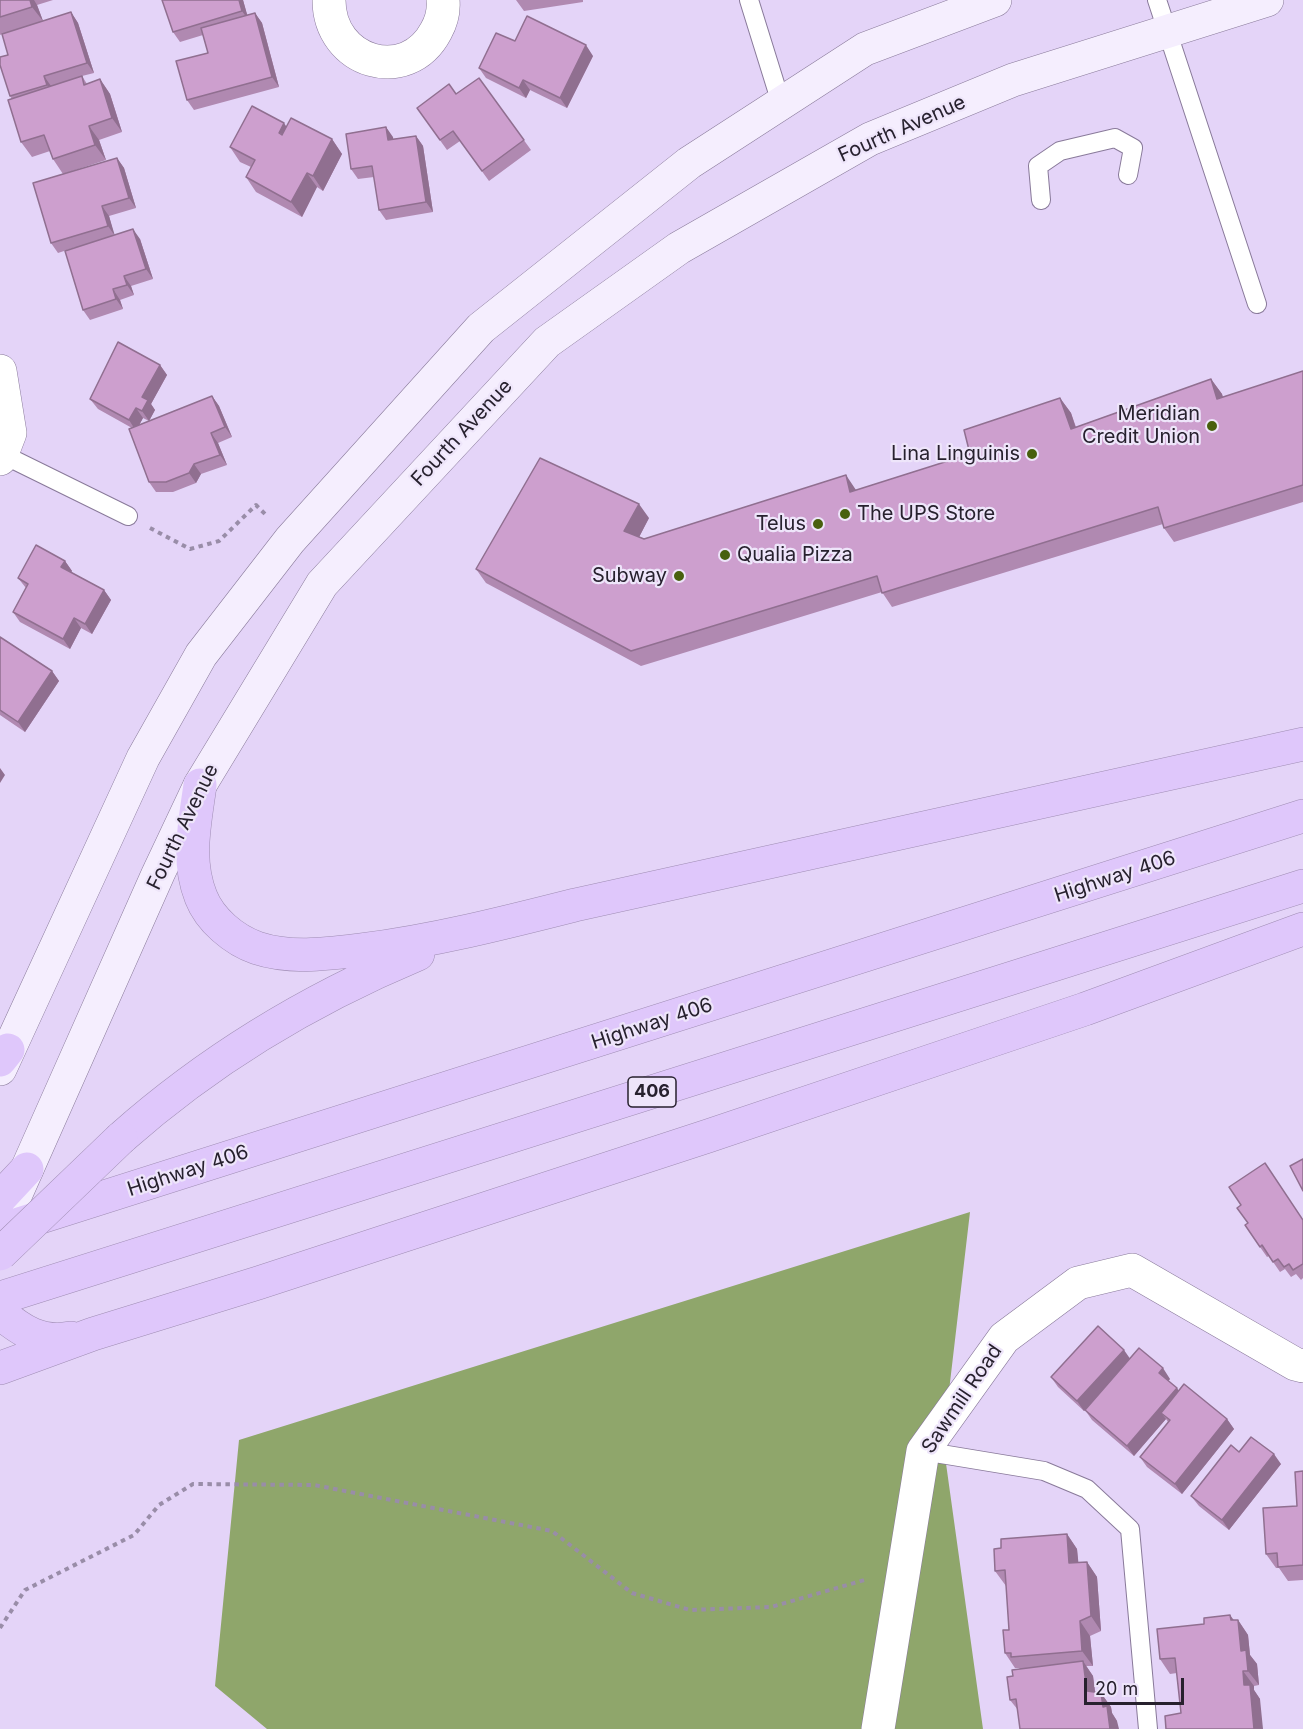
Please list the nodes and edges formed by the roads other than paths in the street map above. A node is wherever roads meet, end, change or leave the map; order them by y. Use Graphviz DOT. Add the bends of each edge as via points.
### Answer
graph roads {
  1 [pos="329,0"];
  2 [pos="443,0"];
  3 [pos="749,0"];
  4 [pos="995,0"];
  5 [pos="1157,0"];
  6 [pos="1266,0"];
  7 [pos="1168,32"];
  8 [pos="781,104"];
  9 [pos="1128,175"];
  10 [pos="1041,200"];
  11 [pos="1257,304"];
  12 [pos="0,371"];
  13 [pos="1,457"];
  14 [pos="128,516"];
  15 [pos="1303,744"];
  16 [pos="200,785"];
  17 [pos="1303,816"];
  18 [pos="1303,886"];
  19 [pos="1303,929"];
  20 [pos="472,931"];
  21 [pos="3,1060"];
  22 [pos="27,1169"];
  23 [pos="0,1198"];
  24 [pos="0,1229"];
  25 [pos="0,1254"];
  26 [pos="0,1298"];
  27 [pos="0,1313"];
  28 [pos="93,1334"];
  29 [pos="1303,1366"];
  30 [pos="0,1368"];
  31 [pos="923,1450"];
  32 [pos="878,1729"];
  33 [pos="1148,1729"];
  1 -- 2 [label="street" via="335,31 346,46 362,57 381,62 399,61 417,53 431,40 440,24"];
  3 -- 8 [label="lane"];
  4 -- 8 [label="main road" via="865,49"];
  5 -- 7 [label="lane"];
  6 -- 7 [label="main road, Fourth Avenue"];
  7 -- 11 [label="lane"];
  7 -- 16 [label="main road, Fourth Avenue" via="1013,81 870,139 679,248 547,342 322,584"];
  8 -- 21 [label="main road" via="689,163 481,328 290,540 201,654 149,748"];
  9 -- 10 [label="lane" via="1133,148 1115,138 1060,150 1038,166"];
  12 -- 13 [label="street" via="10,433"];
  13 -- 14 [label="lane"];
  15 -- 20 [label="highway"];
  16 -- 20 [label="highway" via="191,846 195,876 209,913 238,940 257,948 301,955 388,946"];
  16 -- 22 [label="main road, Fourth Avenue"];
  17 -- 24 [label="highway, Highway 406"];
  18 -- 26 [label="highway, 406"];
  19 -- 28 [label="highway" via="1084,1009 730,1129"];
  20 -- 25 [label="highway, bridge" via="291,1014 186,1084 121,1138"];
  22 -- 23 [label="highway"];
  22 -- 24 [label="main road, Fourth Avenue"];
  27 -- 28 [label="highway" via="20,1330 36,1336 64,1339"];
  28 -- 30 [label="highway"];
  29 -- 31 [label="street, Sawmill Road" via="1132,1270 1078,1283 1004,1338"];
  31 -- 32 [label="street, Sawmill Road"];
  31 -- 33 [label="lane" via="1044,1471 1087,1489 1130,1529"];
}
